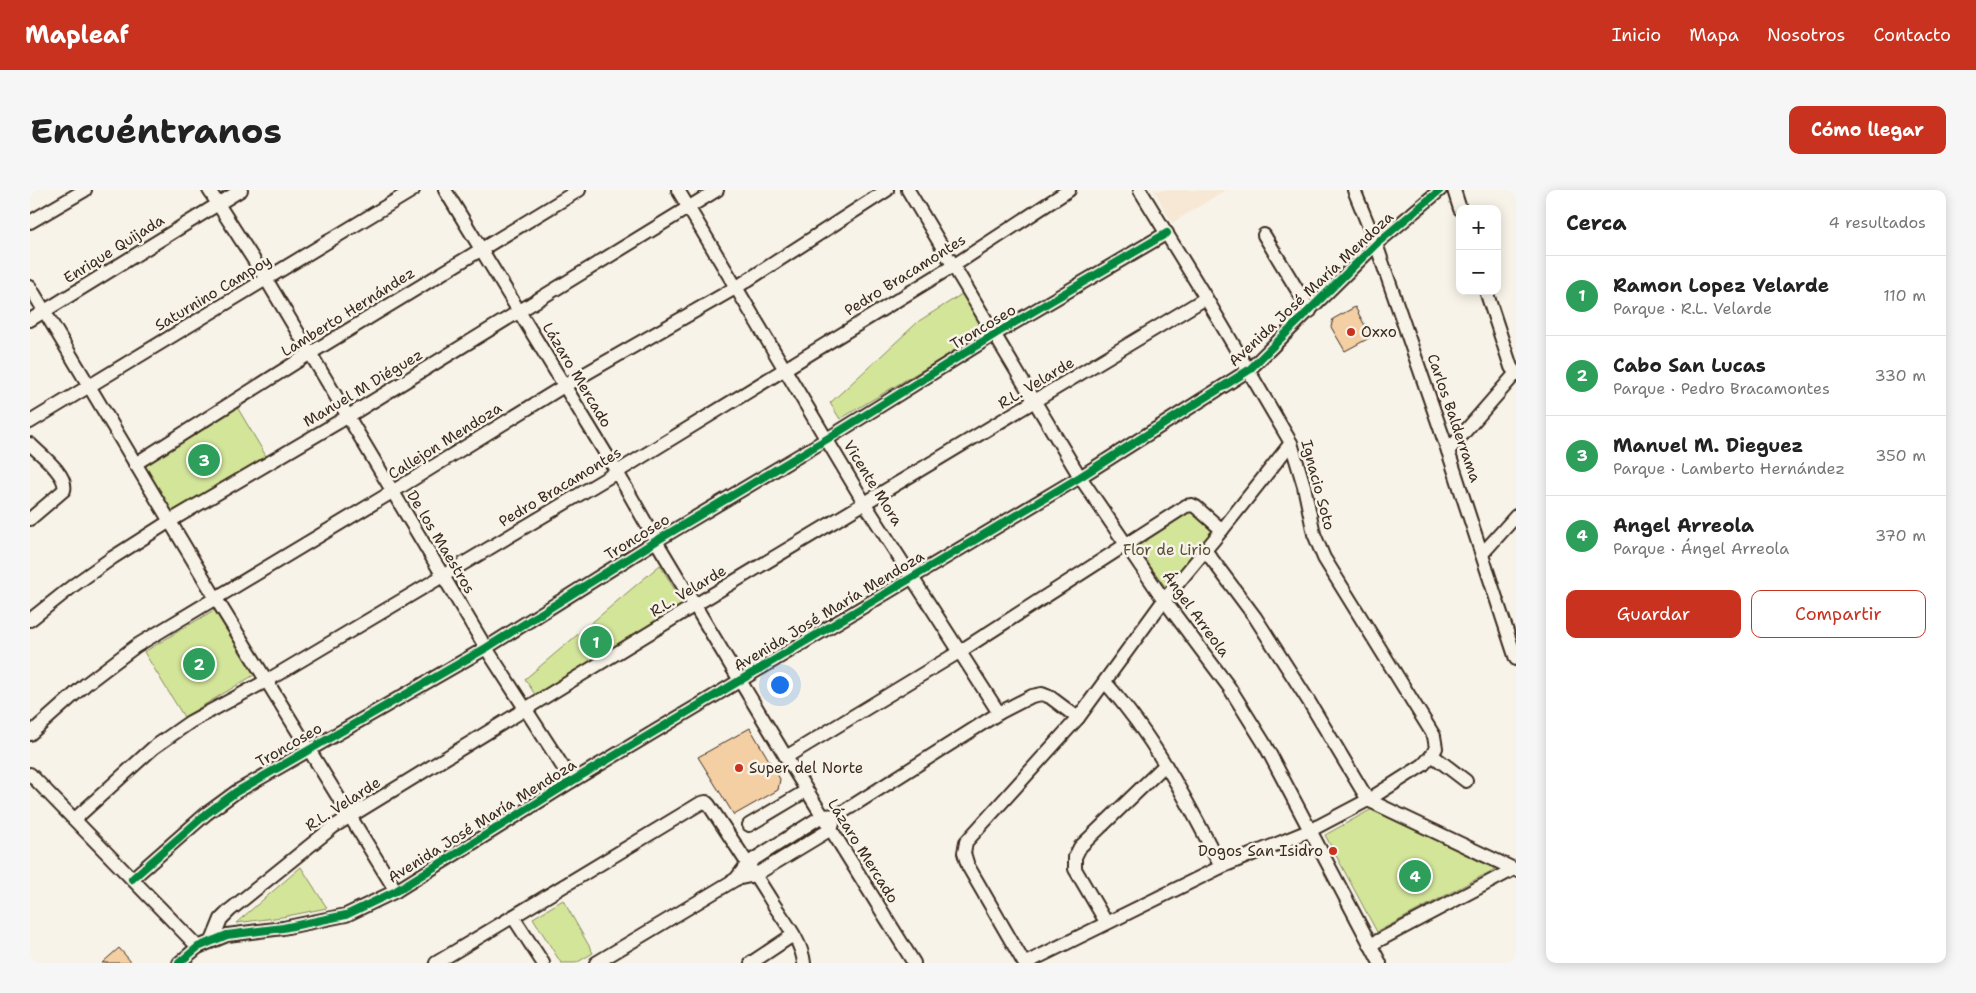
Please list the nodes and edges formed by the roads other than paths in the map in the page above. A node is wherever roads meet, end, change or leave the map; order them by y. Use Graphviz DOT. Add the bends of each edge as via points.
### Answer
graph roads {
  1 [pos="84,190"];
  2 [pos="209,190"];
  3 [pos="241,190"];
  4 [pos="413,190"];
  5 [pos="445,190"];
  6 [pos="579,190"];
  7 [pos="678,190"];
  8 [pos="717,190"];
  9 [pos="888,190"];
  10 [pos="908,190"];
  11 [pos="1069,190"];
  12 [pos="1140,190"];
  13 [pos="1354,190"];
  14 [pos="1440,190"];
  15 [pos="1454,190"];
  16 [pos="218,204"];
  17 [pos="1459,205"];
  18 [pos="688,208"];
  19 [pos="30,222"];
  20 [pos="1167,233"];
  21 [pos="1264,235"];
  22 [pos="1376,244"];
  23 [pos="481,249"];
  24 [pos="952,266"];
  25 [pos="266,280"];
  26 [pos="30,287"];
  27 [pos="737,287"];
  28 [pos="1487,295"];
  29 [pos="1206,298"];
  30 [pos="1310,311"];
  31 [pos="44,312"];
  32 [pos="520,312"];
  33 [pos="30,320"];
  34 [pos="995,334"];
  35 [pos="309,354"];
  36 [pos="785,368"];
  37 [pos="1249,370"];
  38 [pos="1516,373"];
  39 [pos="564,386"];
  40 [pos="90,387"];
  41 [pos="1035,402"];
  42 [pos="347,417"];
  43 [pos="30,422"];
  44 [pos="827,440"];
  45 [pos="1291,443"];
  46 [pos="30,444"];
  47 [pos="1448,451"];
  48 [pos="136,464"];
  49 [pos="617,472"];
  50 [pos="1080,477"];
  51 [pos="392,492"];
  52 [pos="866,504"];
  53 [pos="1516,516"];
  54 [pos="30,519"];
  55 [pos="170,521"];
  56 [pos="1222,530"];
  57 [pos="656,541"];
  58 [pos="1126,544"];
  59 [pos="1205,550"];
  60 [pos="1482,554"];
  61 [pos="442,576"];
  62 [pos="912,577"];
  63 [pos="216,597"];
  64 [pos="1164,600"];
  65 [pos="695,605"];
  66 [pos="30,620"];
  67 [pos="486,648"];
  68 [pos="959,652"];
  69 [pos="1516,656"];
  70 [pos="268,680"];
  71 [pos="740,680"];
  72 [pos="1105,682"];
  73 [pos="526,710"];
  74 [pos="999,713"];
  75 [pos="1078,718"];
  76 [pos="30,734"];
  77 [pos="309,749"];
  78 [pos="1432,755"];
  79 [pos="786,757"];
  80 [pos="1165,765"];
  81 [pos="30,774"];
  82 [pos="572,780"];
  83 [pos="1466,781"];
  84 [pos="806,791"];
  85 [pos="1368,800"];
  86 [pos="838,814"];
  87 [pos="350,816"];
  88 [pos="822,816"];
  89 [pos="75,819"];
  90 [pos="749,825"];
  91 [pos="830,829"];
  92 [pos="1311,830"];
  93 [pos="748,863"];
  94 [pos="1221,867"];
  95 [pos="1515,870"];
  96 [pos="755,875"];
  97 [pos="736,878"];
  98 [pos="132,880"];
  99 [pos="396,892"];
  100 [pos="513,917"];
  101 [pos="1106,922"];
  102 [pos="793,935"];
  103 [pos="212,941"];
  104 [pos="1370,945"];
  105 [pos="198,947"];
  106 [pos="179,963"];
  107 [pos="436,963"];
  108 [pos="543,963"];
  109 [pos="596,963"];
  110 [pos="751,963"];
  111 [pos="804,963"];
  112 [pos="914,963"];
  113 [pos="1025,963"];
  114 [pos="1380,963"];
  1 -- 19 [label="street"];
  2 -- 16 [label="street, De los Maestros"];
  3 -- 16 [label="street, Enrique Quijada"];
  4 -- 25 [label="street, Saturnino Campoy"];
  5 -- 23 [label="street, Lázaro Mercado"];
  6 -- 23 [label="street, Lamberto Hernández"];
  7 -- 18 [label="street, Vicente Mora"];
  8 -- 18 [label="street, Manuel M Diéguez"];
  9 -- 27 [label="street, Callejon Mendoza"];
  10 -- 24 [label="street, Ángel Arreola"];
  11 -- 24 [label="street, Pedro Bracamontes"];
  12 -- 20 [label="street, Ignacio Soto"];
  13 -- 22 [label="street, Carlos Balderrama"];
  14 -- 22 [label="street, Avenida José María Mendoza"];
  15 -- 17 [label="street"];
  16 -- 25 [label="street, De los Maestros"];
  16 -- 31 [label="street, Enrique Quijada"];
  18 -- 27 [label="street, Vicente Mora"];
  18 -- 32 [label="street, Manuel M Diéguez"];
  20 -- 29 [label="street, Ignacio Soto"];
  20 -- 34 [label="street, Troncoseo"];
  21 -- 30 [label="street"];
  22 -- 30 [label="street, Avenida José María Mendoza"];
  22 -- 47 [label="street, Carlos Balderrama"];
  23 -- 32 [label="street, Lázaro Mercado"];
  23 -- 35 [label="street, Lamberto Hernández"];
  24 -- 34 [label="street, Ángel Arreola"];
  24 -- 36 [label="street, Pedro Bracamontes"];
  25 -- 35 [label="street, De los Maestros"];
  25 -- 40 [label="street, Saturnino Campoy"];
  26 -- 31 [label="street"];
  27 -- 36 [label="street, Vicente Mora"];
  27 -- 39 [label="street, Callejon Mendoza"];
  28 -- 38 [label="street" via="1511,367"];
  29 -- 37 [label="street, Ignacio Soto"];
  29 -- 41 [label="street, R.L. Velarde"];
  30 -- 37 [label="street, Avenida José María Mendoza"];
  31 -- 33 [label="street, Enrique Quijada"];
  31 -- 40 [label="street"];
  32 -- 39 [label="street, Lázaro Mercado"];
  32 -- 42 [label="street, Manuel M Diéguez"];
  34 -- 41 [label="street, Ángel Arreola"];
  34 -- 44 [label="street, Troncoseo"];
  35 -- 42 [label="street, De los Maestros"];
  35 -- 48 [label="street, Lamberto Hernández"];
  36 -- 44 [label="street, Vicente Mora"];
  36 -- 49 [label="street, Pedro Bracamontes"];
  37 -- 45 [label="street, Ignacio Soto"];
  37 -- 50 [label="street, Avenida José María Mendoza"];
  38 -- 47 [label="street"];
  39 -- 49 [label="street, Lázaro Mercado"];
  39 -- 51 [label="street, Callejon Mendoza"];
  40 -- 43 [label="street, Saturnino Campoy"];
  40 -- 48 [label="street"];
  41 -- 50 [label="street, Ángel Arreola"];
  41 -- 52 [label="street, R.L. Velarde"];
  42 -- 51 [label="street, De los Maestros"];
  42 -- 55 [label="street, Manuel M Diéguez"];
  44 -- 52 [label="street, Vicente Mora"];
  44 -- 57 [label="street, Troncoseo"];
  45 -- 56 [label="street"];
  45 -- 78 [label="street, Ignacio Soto" via="1314,534 1324,558 1434,736 1436,748"];
  46 -- 54 [label="street" via="62,476 65,485 64,490"];
  47 -- 60 [label="street, Carlos Balderrama"];
  48 -- 55 [label="street"];
  49 -- 57 [label="street, Lázaro Mercado"];
  49 -- 61 [label="street, Pedro Bracamontes"];
  50 -- 58 [label="street, Ángel Arreola"];
  50 -- 62 [label="street, Avenida José María Mendoza"];
  51 -- 61 [label="street, De los Maestros"];
  51 -- 63 [label="street, Callejon Mendoza"];
  52 -- 62 [label="street, Vicente Mora"];
  52 -- 65 [label="street, R.L. Velarde"];
  53 -- 60 [label="street"];
  55 -- 63 [label="street"];
  55 -- 66 [label="street, Manuel M Diéguez" via="104,564"];
  56 -- 58 [label="street" via="1192,505"];
  56 -- 59 [label="street"];
  57 -- 65 [label="street, Lázaro Mercado"];
  57 -- 67 [label="street, Troncoseo"];
  58 -- 64 [label="street, Ángel Arreola"];
  58 -- 68 [label="street"];
  59 -- 64 [label="street"];
  59 -- 85 [label="street" via="1260,625"];
  60 -- 69 [label="street, Carlos Balderrama"];
  61 -- 67 [label="street, De los Maestros"];
  61 -- 70 [label="street, Pedro Bracamontes"];
  62 -- 68 [label="street, Vicente Mora"];
  62 -- 71 [label="street, Avenida José María Mendoza"];
  63 -- 70 [label="street"];
  63 -- 76 [label="street, Callejon Mendoza" via="136,646 86,684"];
  64 -- 72 [label="street"];
  64 -- 92 [label="street, Ángel Arreola" via="1229,687 1264,743"];
  65 -- 71 [label="street, Lázaro Mercado"];
  65 -- 73 [label="street, R.L. Velarde"];
  67 -- 73 [label="street, De los Maestros"];
  67 -- 77 [label="street, Troncoseo"];
  68 -- 74 [label="street, Vicente Mora"];
  68 -- 79 [label="street"];
  70 -- 77 [label="street"];
  70 -- 89 [label="street, Pedro Bracamontes" via="190,722 152,748"];
  71 -- 79 [label="street, Lázaro Mercado"];
  71 -- 82 [label="street, Avenida José María Mendoza"];
  72 -- 75 [label="street"];
  72 -- 80 [label="street" via="1142,727"];
  73 -- 82 [label="street, De los Maestros"];
  73 -- 87 [label="street, R.L. Velarde"];
  74 -- 75 [label="street" via="1042,694"];
  74 -- 86 [label="street"];
  75 -- 113 [label="street" via="966,842 964,853 968,866"];
  77 -- 87 [label="street"];
  77 -- 98 [label="street, Troncoseo" via="236,792 206,814"];
  78 -- 83 [label="street"];
  78 -- 85 [label="street" via="1423,765"];
  79 -- 84 [label="street, Lázaro Mercado"];
  80 -- 94 [label="street"];
  80 -- 101 [label="street" via="1080,847 1075,857 1075,869"];
  81 -- 89 [label="street"];
  82 -- 99 [label="street, Avenida José María Mendoza"];
  84 -- 88 [label="street, Lázaro Mercado"];
  84 -- 90 [label="street"];
  85 -- 92 [label="street"];
  85 -- 95 [label="street"];
  86 -- 88 [label="street"];
  86 -- 91 [label="street"];
  87 -- 99 [label="street"];
  87 -- 103 [label="street, R.L. Velarde" via="230,910 221,919"];
  88 -- 91 [label="street, Lázaro Mercado"];
  88 -- 93 [label="street"];
  89 -- 98 [label="street"];
  91 -- 96 [label="street"];
  91 -- 112 [label="street, Lázaro Mercado"];
  92 -- 94 [label="street"];
  92 -- 104 [label="street, Ángel Arreola"];
  93 -- 96 [label="street"];
  93 -- 97 [label="street"];
  93 -- 100 [label="street" via="709,804 701,803"];
  94 -- 101 [label="street"];
  95 -- 104 [label="street"];
  96 -- 97 [label="street"];
  96 -- 102 [label="street"];
  97 -- 109 [label="street"];
  98 -- 105 [label="street"];
  99 -- 103 [label="street, Avenida José María Mendoza" via="346,915 227,935"];
  100 -- 107 [label="street"];
  100 -- 108 [label="street"];
  101 -- 113 [label="street"];
  102 -- 110 [label="street"];
  102 -- 111 [label="street"];
  103 -- 105 [label="street, Avenida José María Mendoza"];
  104 -- 114 [label="street, Ángel Arreola"];
  105 -- 106 [label="street, Avenida José María Mendoza"];
}
